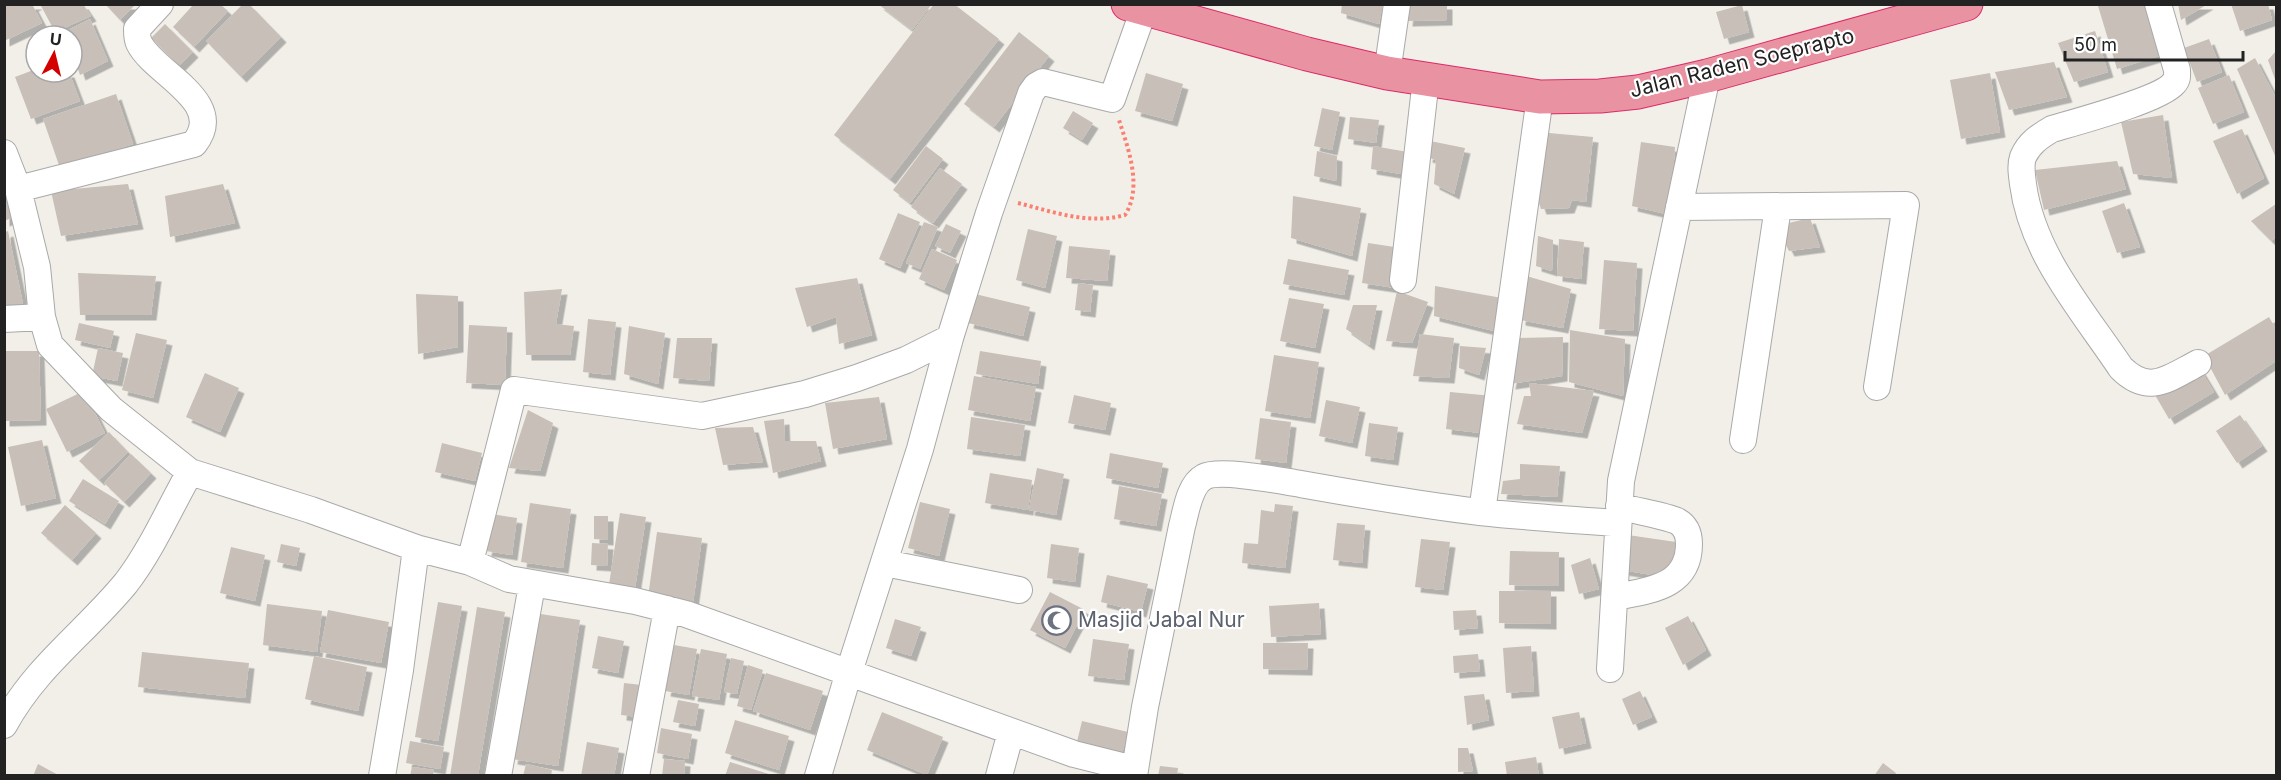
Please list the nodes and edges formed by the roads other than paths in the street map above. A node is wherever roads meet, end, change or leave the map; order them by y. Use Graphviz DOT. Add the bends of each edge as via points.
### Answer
graph roads {
  1 [pos="160,4"];
  2 [pos="1397,4"];
  3 [pos="1966,4"];
  4 [pos="2158,4"];
  5 [pos="1136,7"];
  6 [pos="1387,73"];
  7 [pos="1707,76"];
  8 [pos="1426,78"];
  9 [pos="1540,97"];
  10 [pos="4,153"];
  11 [pos="18,189"];
  12 [pos="1679,207"];
  13 [pos="1778,207"];
  14 [pos="1403,280"];
  15 [pos="42,317"];
  16 [pos="4,319"];
  17 [pos="950,338"];
  18 [pos="2198,363"];
  19 [pos="1877,387"];
  20 [pos="1743,440"];
  21 [pos="190,472"];
  22 [pos="1482,512"];
  23 [pos="1618,515"];
  24 [pos="416,548"];
  25 [pos="470,562"];
  26 [pos="885,563"];
  27 [pos="532,585"];
  28 [pos="1019,590"];
  29 [pos="1616,597"];
  30 [pos="667,609"];
  31 [pos="1610,669"];
  32 [pos="849,672"];
  33 [pos="4,725"];
  34 [pos="1011,732"];
  35 [pos="1134,772"];
  36 [pos="382,776"];
  37 [pos="498,776"];
  38 [pos="636,776"];
  39 [pos="818,776"];
  40 [pos="999,776"];
  1 -- 11 [label="street" via="137,29 138,42 199,105 201,135 194,144"];
  2 -- 6 [label="street"];
  3 -- 7 [label="highway, Jalan Raden Soeprapto"];
  4 -- 18 [label="street" via="2177,70 2173,84 2156,96 2052,129 2028,147 2021,165 2029,215 2043,249 2121,368 2135,380 2152,383 2169,379"];
  5 -- 6 [label="highway, Jalan Raden Soeprapto"];
  5 -- 17 [label="street" via="1112,99 1043,82 1031,93"];
  6 -- 8 [label="highway, Jalan Raden Soeprapto"];
  7 -- 9 [label="highway, Jalan Raden Soeprapto" via="1638,92"];
  7 -- 12 [label="street"];
  8 -- 9 [label="highway, Jalan Raden Soeprapto"];
  8 -- 14 [label="street"];
  9 -- 22 [label="street"];
  10 -- 11 [label="street"];
  11 -- 15 [label="street" via="37,267"];
  12 -- 13 [label="street"];
  12 -- 23 [label="street" via="1621,481"];
  13 -- 19 [label="street" via="1906,205"];
  13 -- 20 [label="street"];
  15 -- 16 [label="street"];
  15 -- 21 [label="street" via="50,345 111,409"];
  17 -- 25 [label="street" via="857,378 805,394 702,416 514,390"];
  17 -- 26 [label="street"];
  21 -- 24 [label="street"];
  21 -- 33 [label="street" via="126,582 30,684"];
  22 -- 23 [label="street"];
  22 -- 35 [label="street" via="1266,478 1204,477 1190,498 1182,526"];
  23 -- 29 [label="street"];
  23 -- 29 [label="street" via="1676,521 1685,528 1689,541 1687,562 1676,578"];
  24 -- 25 [label="street"];
  24 -- 36 [label="street"];
  25 -- 27 [label="street" via="493,574"];
  26 -- 28 [label="street"];
  26 -- 32 [label="street"];
  27 -- 30 [label="street"];
  27 -- 37 [label="street"];
  29 -- 31 [label="street"];
  30 -- 32 [label="street"];
  30 -- 38 [label="street"];
  32 -- 34 [label="street"];
  32 -- 39 [label="street"];
  34 -- 35 [label="street"];
  34 -- 40 [label="street"];
}
